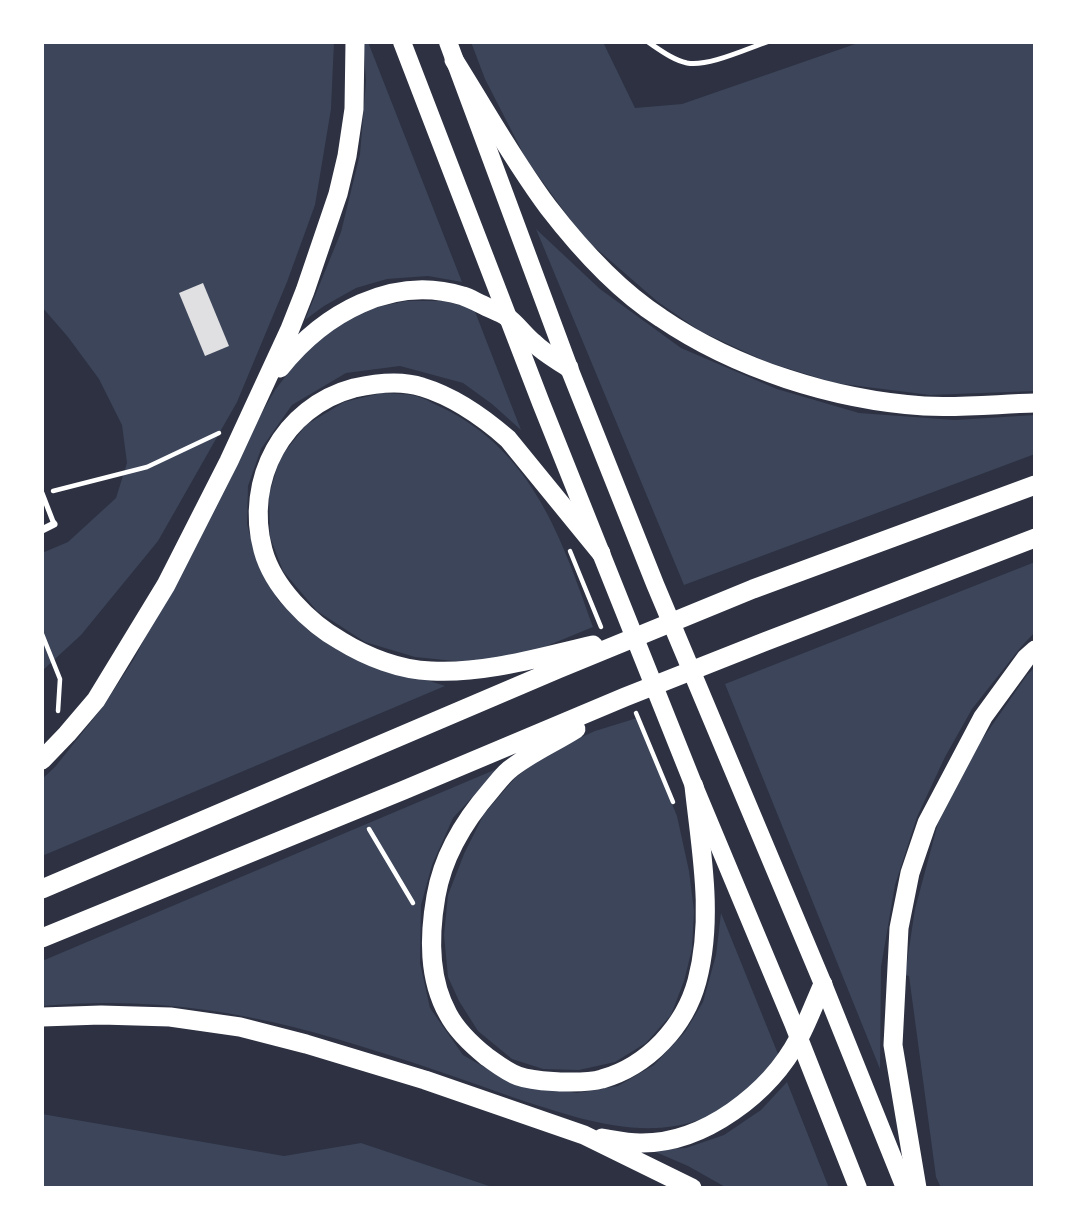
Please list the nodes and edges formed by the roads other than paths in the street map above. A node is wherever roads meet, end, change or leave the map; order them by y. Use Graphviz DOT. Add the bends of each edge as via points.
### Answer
graph roads {
  1 [pos="355,42"];
  2 [pos="402,42"];
  3 [pos="648,42"];
  4 [pos="765,42"];
  5 [pos="451,51"];
  6 [pos="507,317"];
  7 [pos="569,368"];
  8 [pos="262,392"];
  9 [pos="1035,403"];
  10 [pos="1035,485"];
  11 [pos="42,493"];
  12 [pos="54,524"];
  13 [pos="42,530"];
  14 [pos="1035,538"];
  15 [pos="601,552"];
  16 [pos="655,630"];
  17 [pos="1035,650"];
  18 [pos="625,697"];
  19 [pos="42,760"];
  20 [pos="694,786"];
  21 [pos="42,889"];
  22 [pos="42,938"];
  23 [pos="823,984"];
  24 [pos="42,1017"];
  25 [pos="799,1039"];
  26 [pos="584,1135"];
  27 [pos="692,1188"];
  28 [pos="858,1188"];
  29 [pos="905,1188"];
  30 [pos="917,1188"];
  1 -- 8 [label="highway" via="354,109 338,194"];
  2 -- 6 [label="main road"];
  3 -- 4 [label="lane" via="685,62 702,64"];
  5 -- 7 [label="main road"];
  5 -- 9 [label="highway" via="525,176 550,209 623,289 660,318 721,353 794,381 860,398 926,406"];
  6 -- 7 [label="highway" via="534,344"];
  6 -- 8 [label="highway" via="464,296 439,292 414,290 370,299 317,329"];
  6 -- 15 [label="main road"];
  7 -- 23 [label="main road"];
  8 -- 19 [label="highway" via="166,585 96,700"];
  10 -- 16 [label="highway"];
  11 -- 12 [label="lane"];
  12 -- 13 [label="street"];
  14 -- 18 [label="highway"];
  15 -- 16 [label="highway" via="508,439 471,410 421,386 394,382 366,385 341,392 303,414 273,452 259,496 263,551 281,585 313,623 372,657 428,671 487,669"];
  15 -- 20 [label="main road"];
  16 -- 21 [label="highway"];
  17 -- 30 [label="highway" via="983,716 928,823 910,873 899,928 893,1045"];
  18 -- 20 [label="highway" via="507,772 471,815 447,857 432,922 433,972 448,1014 462,1035 499,1066 536,1081 601,1079 627,1069 668,1037 696,983 704,950 706,906"];
  18 -- 22 [label="highway"];
  20 -- 25 [label="main road"];
  23 -- 25 [label="highway"];
  23 -- 29 [label="main road"];
  24 -- 26 [label="highway" via="170,1017 240,1027 425,1080"];
  25 -- 26 [label="highway" via="744,1104 705,1127 639,1143"];
  25 -- 28 [label="main road"];
  26 -- 27 [label="highway"];
}
